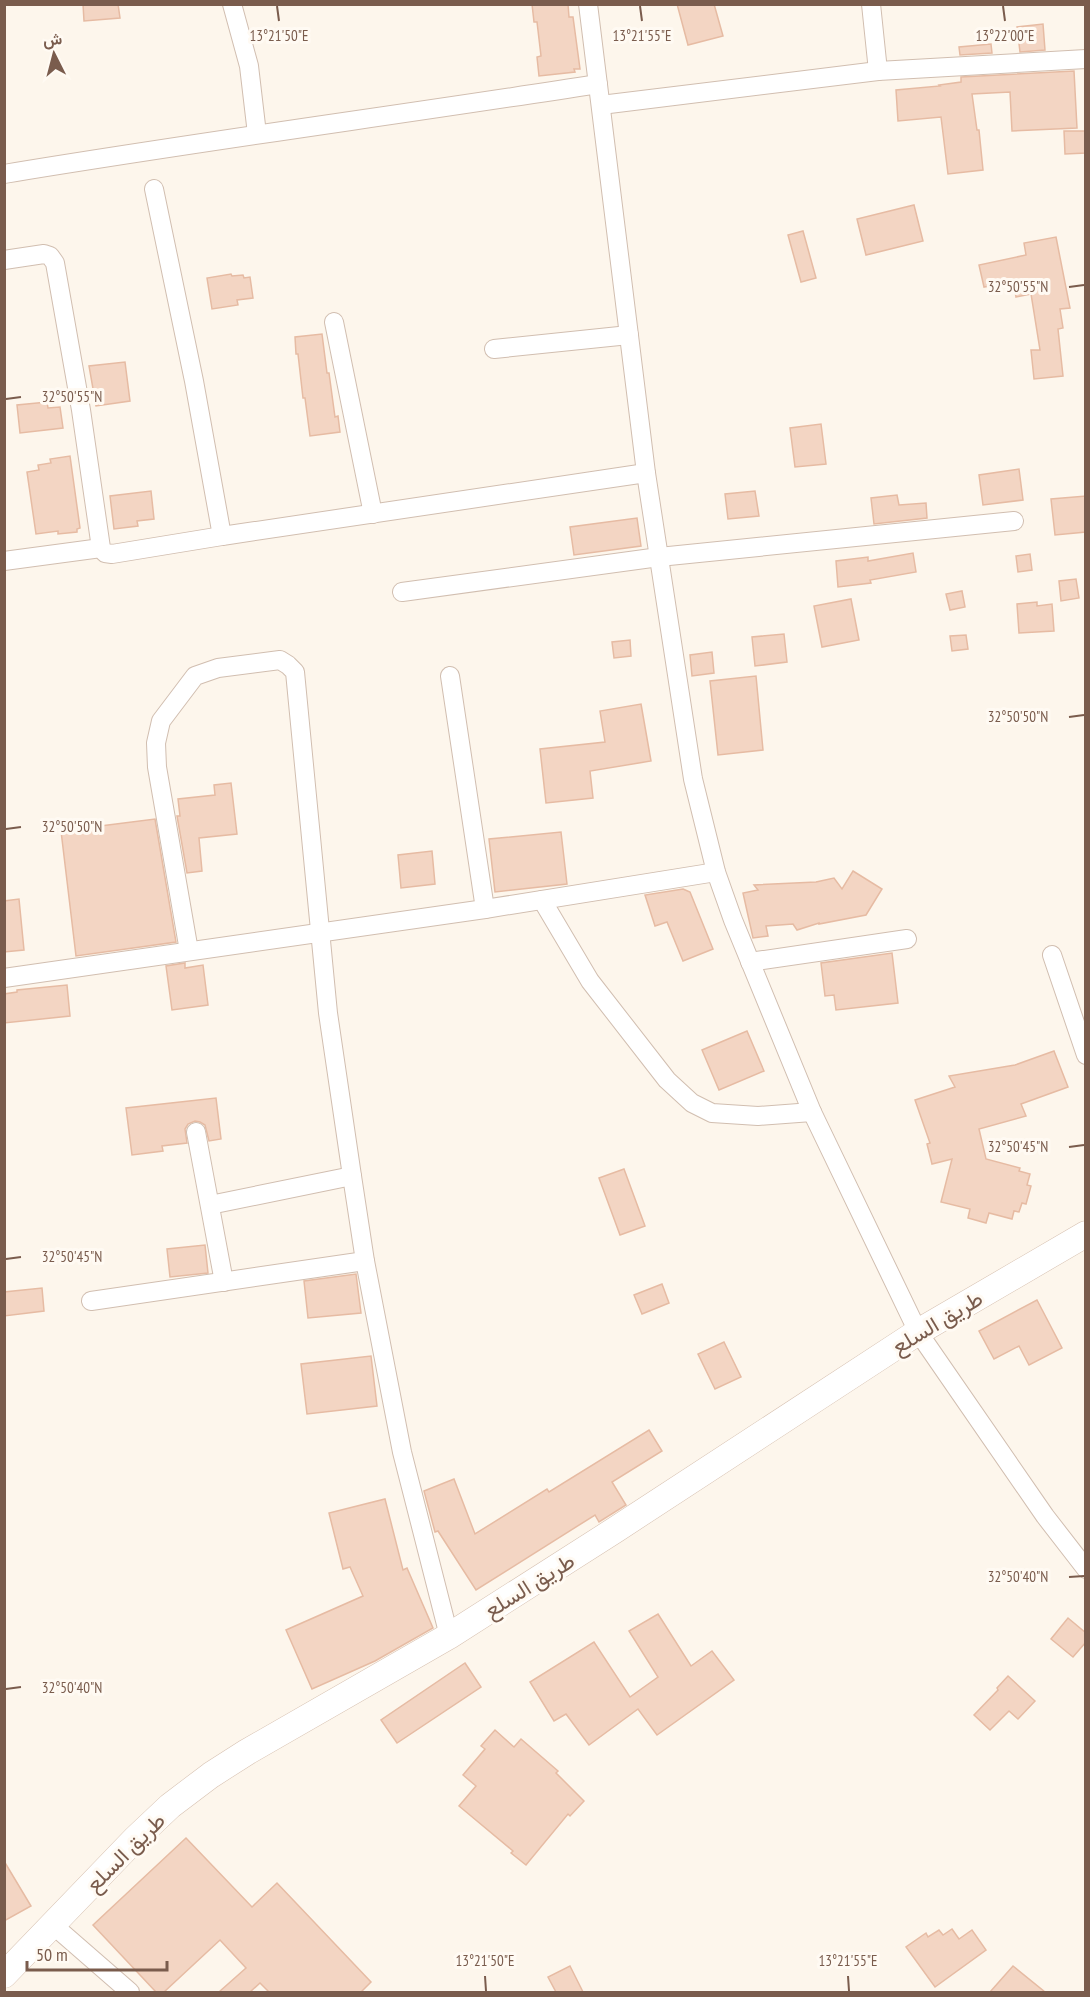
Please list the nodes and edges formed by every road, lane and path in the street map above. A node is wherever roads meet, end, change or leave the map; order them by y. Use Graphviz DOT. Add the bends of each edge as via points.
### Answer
graph roads {
  1 [pos="232,4"];
  2 [pos="588,4"];
  3 [pos="871,4"];
  4 [pos="1086,59"];
  5 [pos="878,71"];
  6 [pos="598,84"];
  7 [pos="601,105"];
  8 [pos="257,134"];
  9 [pos="4,174"];
  10 [pos="154,189"];
  11 [pos="4,260"];
  12 [pos="334,322"];
  13 [pos="629,334"];
  14 [pos="494,349"];
  15 [pos="646,473"];
  16 [pos="373,514"];
  17 [pos="1014,521"];
  18 [pos="222,536"];
  19 [pos="101,548"];
  20 [pos="659,557"];
  21 [pos="4,561"];
  22 [pos="402,592"];
  23 [pos="450,676"];
  24 [pos="716,872"];
  25 [pos="542,900"];
  26 [pos="485,909"];
  27 [pos="321,932"];
  28 [pos="907,939"];
  29 [pos="189,951"];
  30 [pos="1052,955"];
  31 [pos="750,962"];
  32 [pos="4,978"];
  33 [pos="1086,1055"];
  34 [pos="812,1112"];
  35 [pos="196,1132"];
  36 [pos="352,1176"];
  37 [pos="210,1205"];
  38 [pos="1086,1234"];
  39 [pos="365,1261"];
  40 [pos="224,1282"];
  41 [pos="91,1301"];
  42 [pos="918,1332"];
  43 [pos="1086,1569"];
  44 [pos="449,1636"];
  45 [pos="53,1925"];
  46 [pos="4,1975"];
  47 [pos="130,1992"];
  1 -- 8 [label="street" via="249,66"];
  2 -- 6 [label="street"];
  3 -- 5 [label="street"];
  4 -- 5 [label="street"];
  5 -- 7 [label="street"];
  6 -- 7 [label="street"];
  6 -- 8 [label="street"];
  7 -- 13 [label="street"];
  8 -- 9 [label="street"];
  10 -- 18 [label="street"];
  11 -- 19 [label="street" via="44,254 55,263"];
  12 -- 16 [label="street"];
  13 -- 14 [label="street"];
  13 -- 15 [label="street"];
  15 -- 16 [label="street"];
  15 -- 20 [label="street"];
  16 -- 18 [label="street"];
  17 -- 20 [label="street"];
  18 -- 19 [label="street" via="112,554"];
  19 -- 21 [label="street"];
  20 -- 22 [label="street"];
  20 -- 24 [label="street" via="693,779"];
  23 -- 26 [label="street"];
  24 -- 25 [label="street"];
  24 -- 31 [label="street"];
  25 -- 26 [label="street"];
  25 -- 34 [label="street" via="590,981 667,1080 692,1103 712,1113 758,1116"];
  26 -- 27 [label="street"];
  27 -- 29 [label="street"];
  27 -- 29 [label="street" via="295,672 280,660 218,668 195,676 161,722 156,743"];
  27 -- 36 [label="street" via="328,1013"];
  28 -- 31 [label="street"];
  29 -- 32 [label="street"];
  30 -- 33 [label="street"];
  31 -- 34 [label="street"];
  34 -- 42 [label="street"];
  35 -- 37 [label="street"];
  36 -- 37 [label="street"];
  36 -- 39 [label="street"];
  37 -- 40 [label="street"];
  38 -- 42 [label="street, طريق السلع"];
  39 -- 40 [label="street"];
  39 -- 44 [label="street" via="402,1452"];
  40 -- 41 [label="street"];
  42 -- 43 [label="street"];
  42 -- 44 [label="street, طريق السلع"];
  44 -- 45 [label="street, طريق السلع" via="211,1774 135,1839"];
  45 -- 46 [label="street, طريق السلع"];
  45 -- 47 [label="street"];
}
